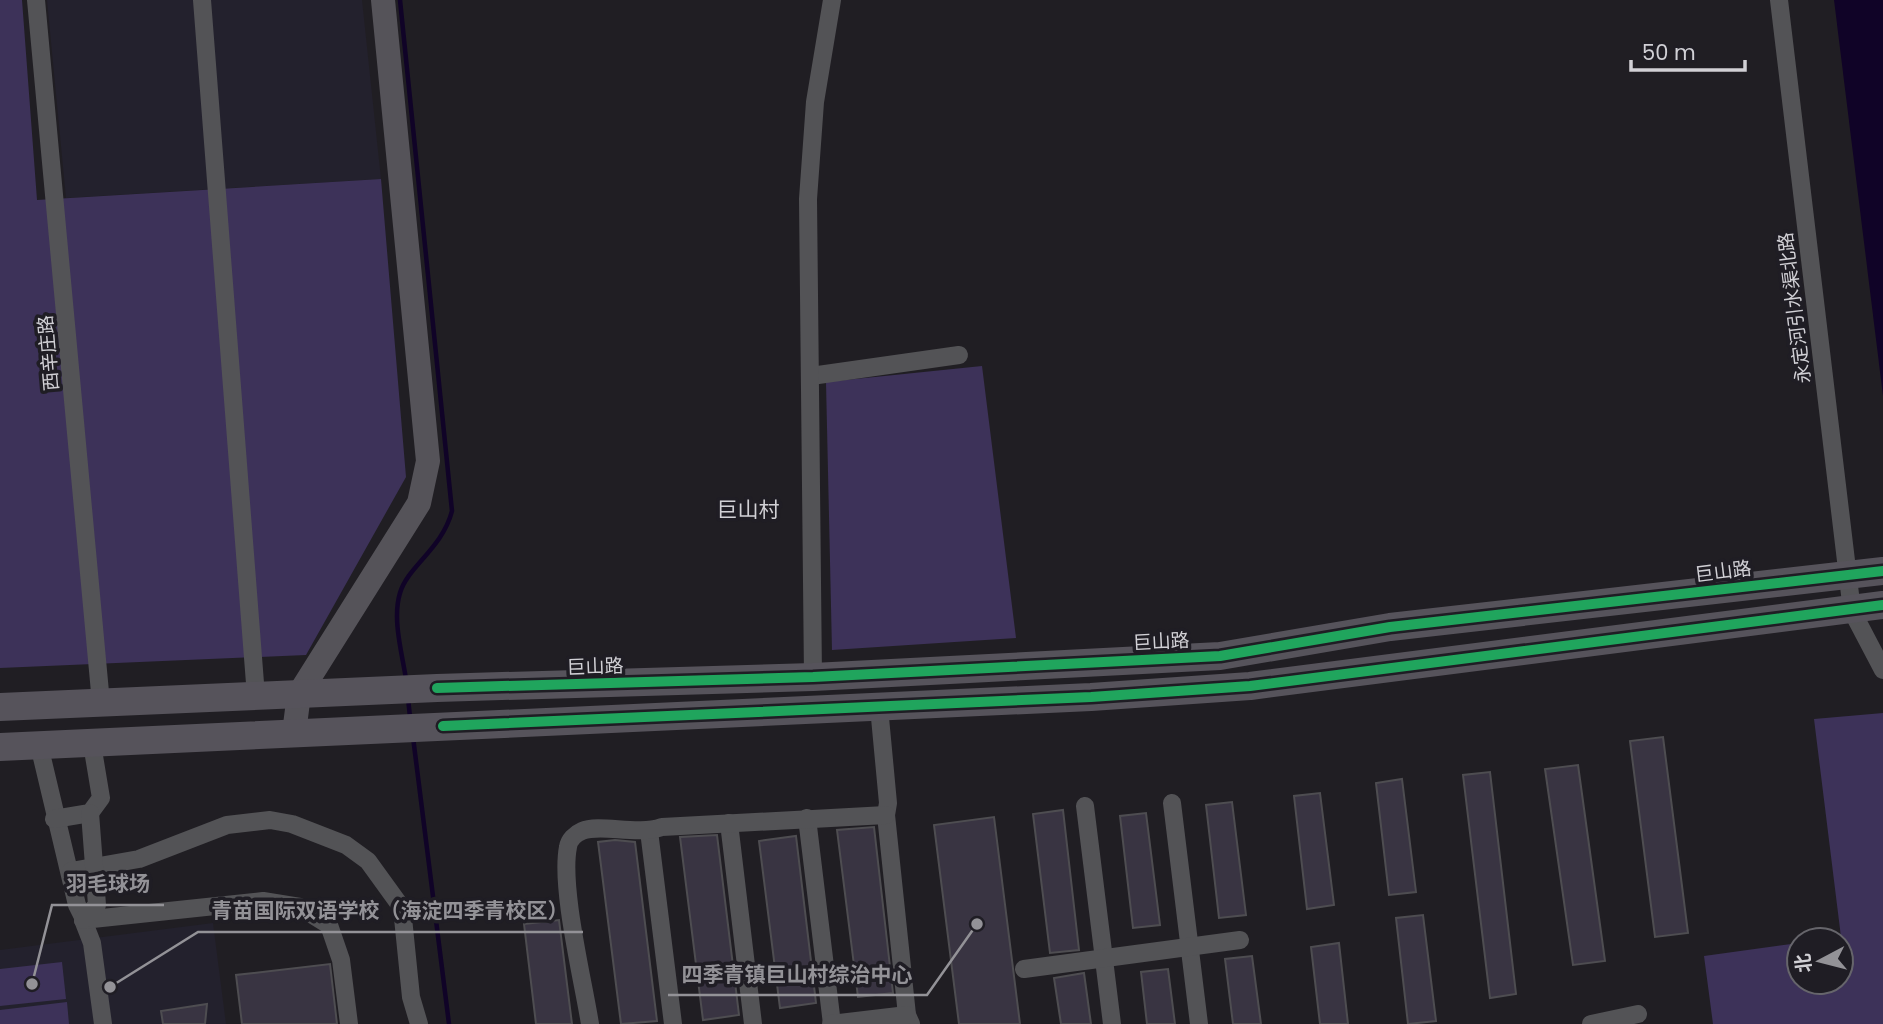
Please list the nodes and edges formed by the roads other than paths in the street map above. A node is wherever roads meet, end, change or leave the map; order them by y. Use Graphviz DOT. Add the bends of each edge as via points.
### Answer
graph roads {
  1 [pos="36,0"];
  2 [pos="202,0"];
  3 [pos="383,0"];
  4 [pos="832,0"];
  5 [pos="1779,0"];
  6 [pos="959,355"];
  7 [pos="811,376"];
  8 [pos="1883,571"];
  9 [pos="1846,574"];
  10 [pos="1883,605"];
  11 [pos="1852,611"];
  12 [pos="1883,670"];
  13 [pos="813,677"];
  14 [pos="299,694"];
  15 [pos="256,696"];
  16 [pos="102,703"];
  17 [pos="879,707"];
  18 [pos="0,708"];
  19 [pos="294,733"];
  20 [pos="92,744"];
  21 [pos="39,745"];
  22 [pos="0,747"];
  23 [pos="1172,803"];
  24 [pos="1085,806"];
  25 [pos="90,813"];
  26 [pos="886,815"];
  27 [pos="807,818"];
  28 [pos="54,819"];
  29 [pos="729,823"];
  30 [pos="649,831"];
  31 [pos="94,867"];
  32 [pos="71,871"];
  33 [pos="83,920"];
  34 [pos="1241,940"];
  35 [pos="1188,946"];
  36 [pos="1103,958"];
  37 [pos="1024,969"];
  38 [pos="1637,1014"];
  39 [pos="909,1019"];
  40 [pos="103,1024"];
  41 [pos="349,1024"];
  42 [pos="419,1024"];
  43 [pos="590,1024"];
  44 [pos="673,1024"];
  45 [pos="753,1024"];
  46 [pos="831,1024"];
  47 [pos="1112,1024"];
  48 [pos="1199,1024"];
  49 [pos="1591,1024"];
  1 -- 16 [label="street, 西辛庄路"];
  2 -- 15 [label="street"];
  3 -- 14 [label="street" via="428,461 426,483 413,513"];
  4 -- 7 [label="street" via="815,103 808,199"];
  5 -- 9 [label="street, 永定河引水渠北路"];
  6 -- 7 [label="street"];
  7 -- 13 [label="street"];
  8 -- 9 [label="main road, 巨山路"];
  9 -- 11 [label="street, 永定河引水渠北路"];
  9 -- 13 [label="main road, 巨山路" via="1390,627 1220,656"];
  10 -- 11 [label="main road"];
  11 -- 12 [label="street, 永定河引水渠北路"];
  11 -- 17 [label="main road" via="1250,686"];
  13 -- 14 [label="main road, 巨山路"];
  14 -- 15 [label="main road, 巨山路"];
  14 -- 19 [label="street"];
  15 -- 16 [label="main road, 巨山路"];
  16 -- 18 [label="main road, 巨山路"];
  17 -- 19 [label="main road"];
  17 -- 26 [label="street"];
  19 -- 20 [label="main road"];
  20 -- 21 [label="main road"];
  20 -- 25 [label="street" via="101,798"];
  21 -- 22 [label="main road"];
  21 -- 28 [label="street" via="55,806"];
  23 -- 35 [label="street"];
  24 -- 36 [label="street"];
  25 -- 28 [label="street"];
  25 -- 31 [label="street"];
  26 -- 27 [label="street"];
  26 -- 39 [label="street"];
  27 -- 29 [label="street"];
  27 -- 46 [label="street"];
  28 -- 32 [label="street"];
  29 -- 30 [label="street"];
  29 -- 45 [label="street"];
  30 -- 43 [label="street" via="584,830 568,847 568,889"];
  30 -- 44 [label="street"];
  31 -- 32 [label="street"];
  31 -- 33 [label="street" via="97,905"];
  31 -- 42 [label="street" via="139,859 227,825 270,820 346,845 369,861 402,908 411,998"];
  32 -- 33 [label="street" via="77,905 87,918"];
  33 -- 40 [label="street" via="92,943"];
  33 -- 41 [label="street" via="263,901 300,907 329,925 341,960"];
  34 -- 35 [label="street"];
  35 -- 36 [label="street"];
  35 -- 48 [label="street"];
  36 -- 37 [label="street"];
  36 -- 47 [label="street"];
  38 -- 49 [label="street"];
  39 -- 46 [label="street"];
}
